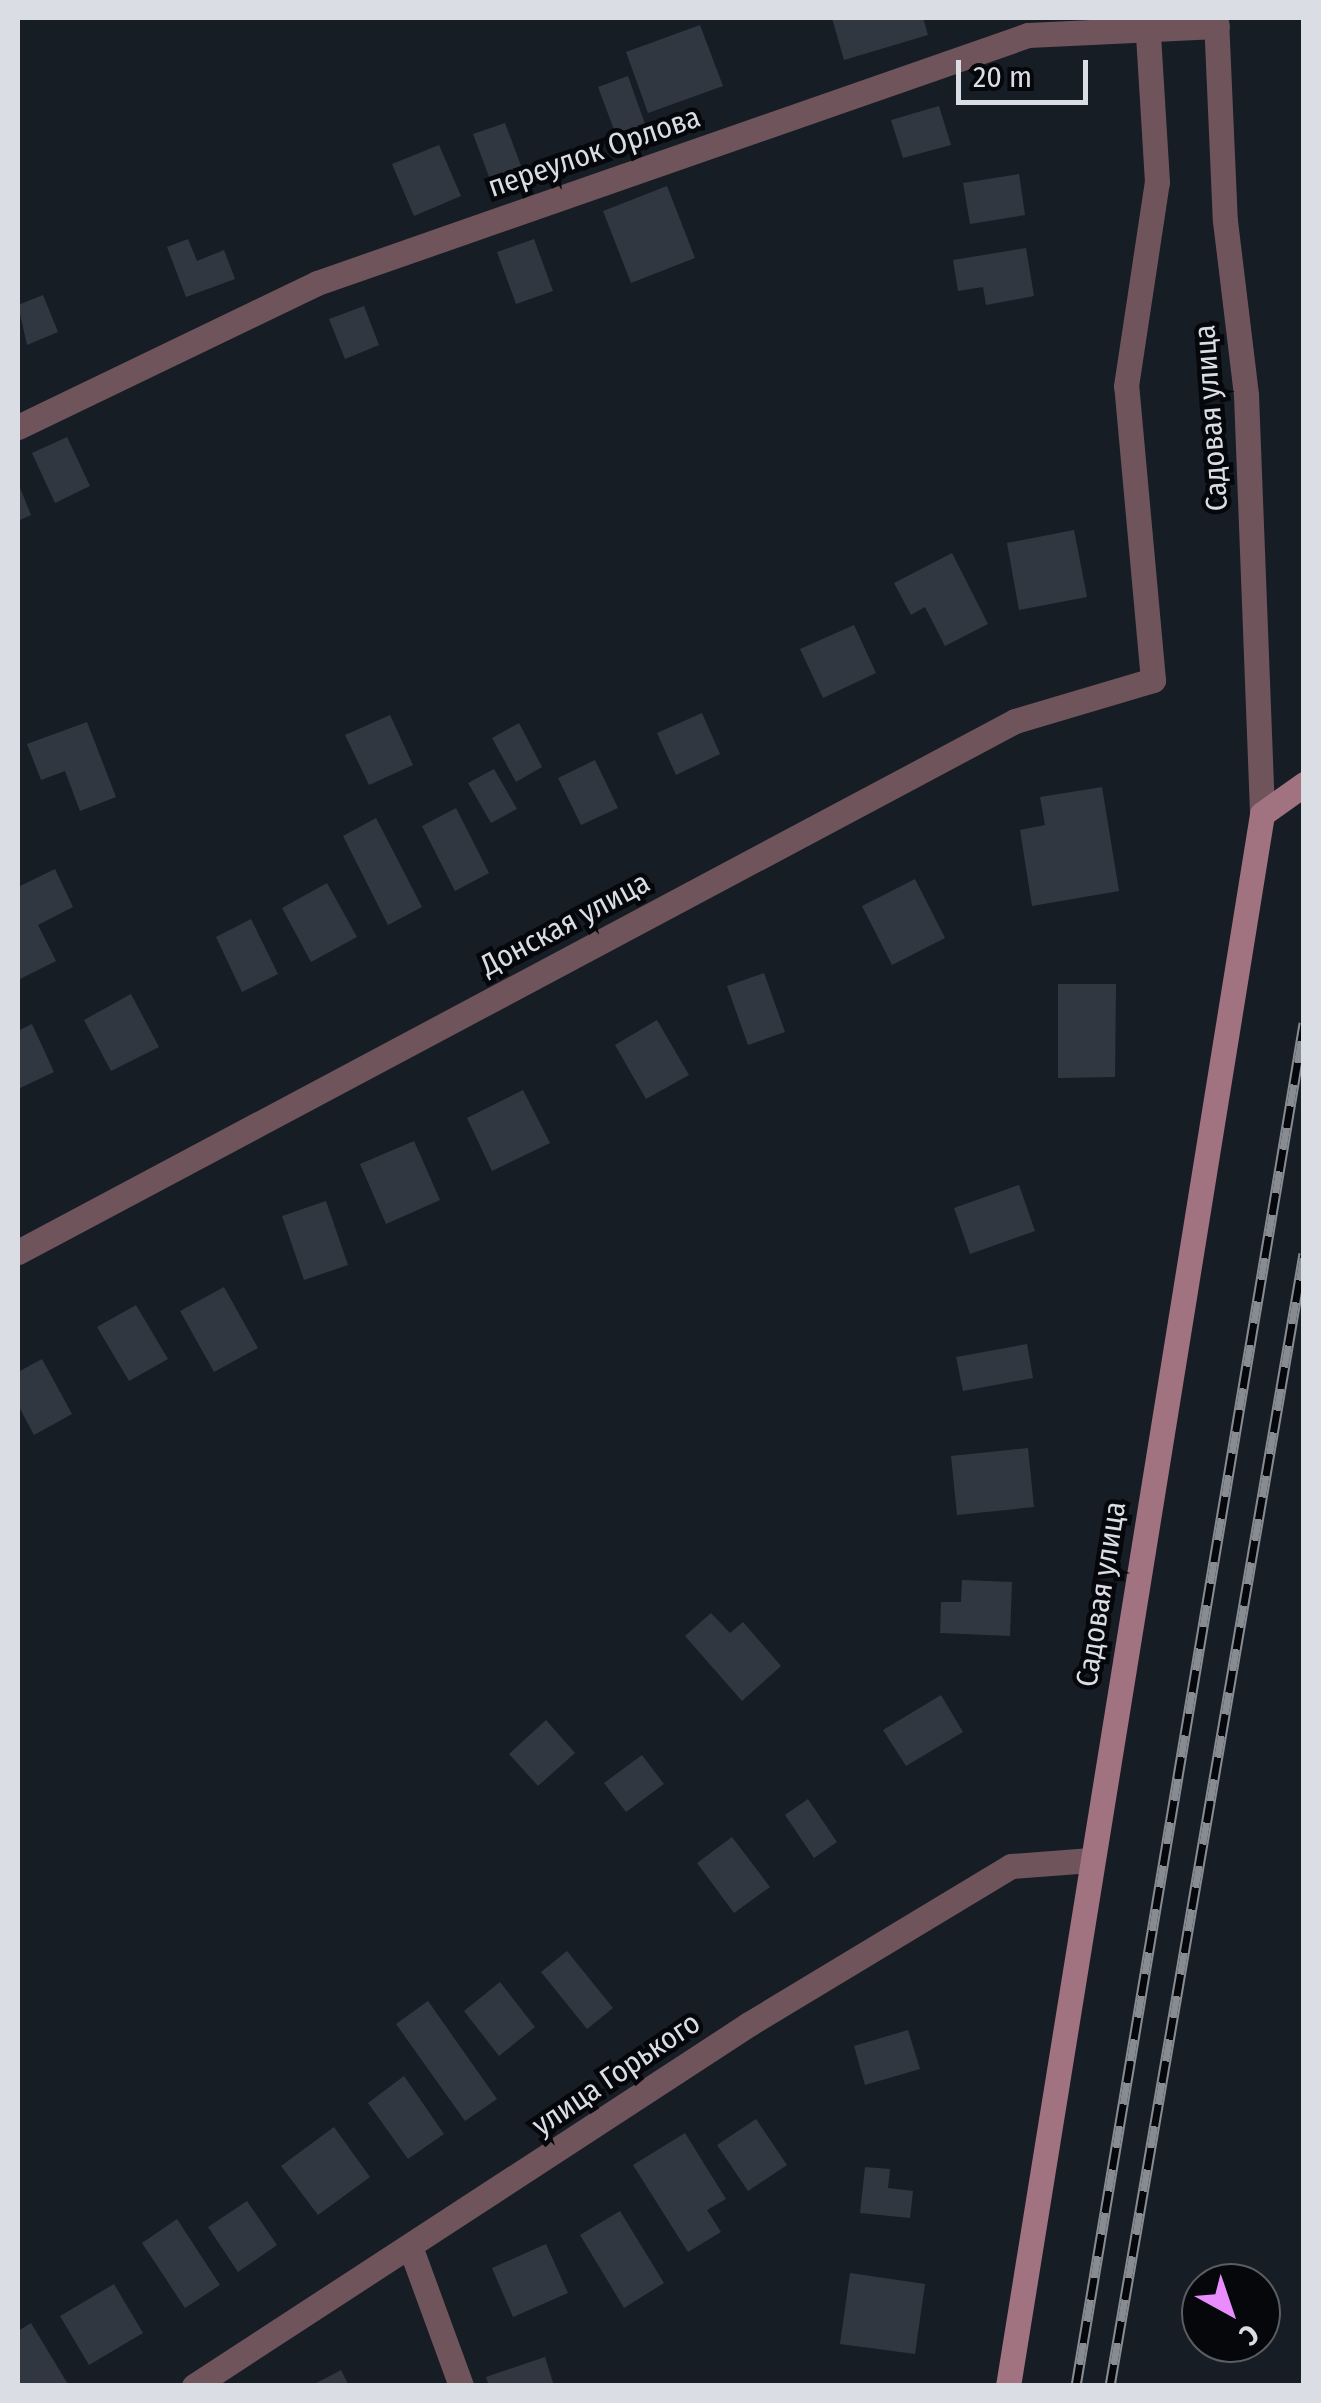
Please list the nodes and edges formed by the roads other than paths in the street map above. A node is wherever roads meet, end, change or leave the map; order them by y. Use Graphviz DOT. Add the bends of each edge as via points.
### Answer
graph roads {
  1 [pos="1217,22"];
  2 [pos="1148,24"];
  3 [pos="18,427"];
  4 [pos="1304,784"];
  5 [pos="1262,814"];
  6 [pos="18,1252"];
  7 [pos="1091,1860"];
  8 [pos="411,2250"];
  9 [pos="194,2386"];
  10 [pos="461,2386"];
  11 [pos="1008,2386"];
  1 -- 2 [label="street, переулок Орлова"];
  1 -- 5 [label="street, Садовая улица" via="1225,220 1246,396"];
  2 -- 3 [label="street, переулок Орлова" via="1028,36 317,282"];
  2 -- 6 [label="street, Донская улица" via="1157,182 1126,386 1153,680 1016,721"];
  4 -- 5 [label="street"];
  5 -- 7 [label="street, Садовая улица"];
  7 -- 8 [label="street, улица Горького" via="1011,1866 749,2024"];
  7 -- 11 [label="street, Садовая улица"];
  8 -- 9 [label="street, улица Горького"];
  8 -- 10 [label="street"];
}
